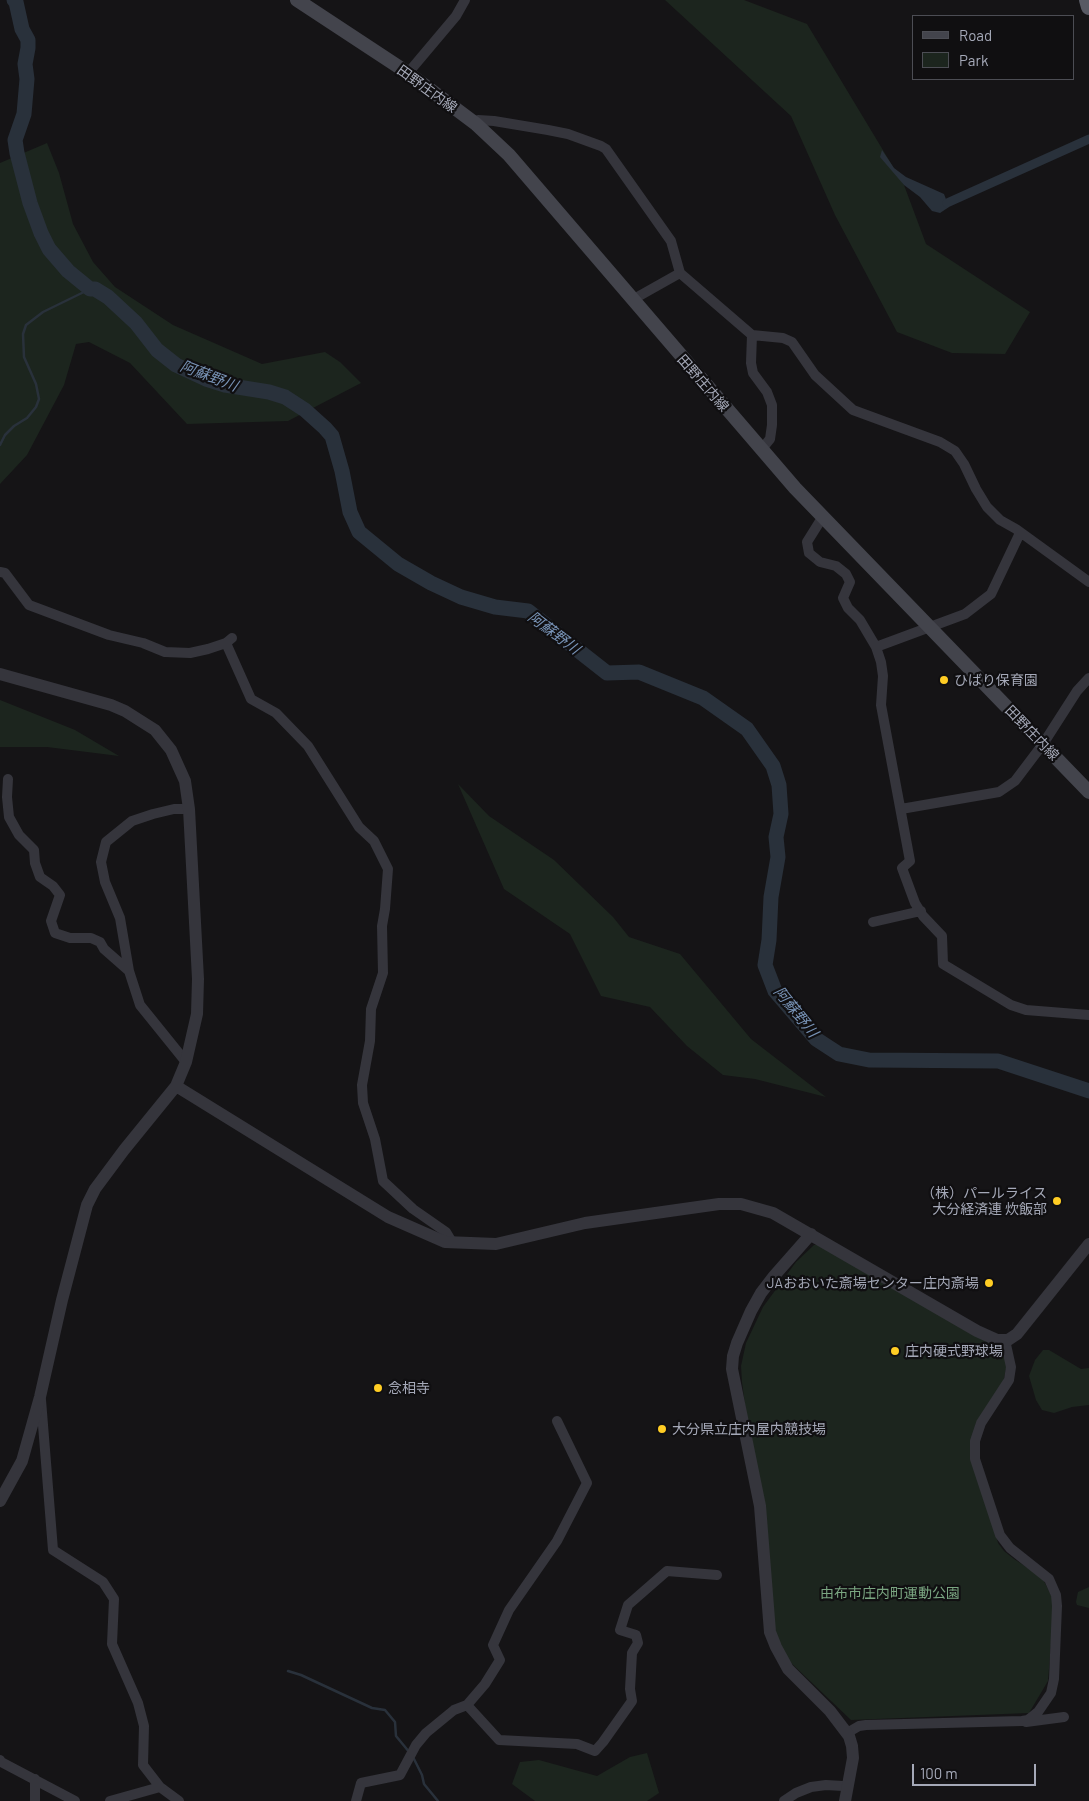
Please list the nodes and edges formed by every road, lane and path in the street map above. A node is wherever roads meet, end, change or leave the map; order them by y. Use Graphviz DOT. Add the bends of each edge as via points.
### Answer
graph roads {
  1 [pos="297,0"];
  2 [pos="465,0"];
  3 [pos="1087,0"];
  4 [pos="1089,6"];
  5 [pos="408,73"];
  6 [pos="476,124"];
  7 [pos="680,273"];
  8 [pos="632,300"];
  9 [pos="752,336"];
  10 [pos="761,450"];
  11 [pos="822,518"];
  12 [pos="1020,532"];
  13 [pos="0,572"];
  14 [pos="1089,582"];
  15 [pos="930,628"];
  16 [pos="876,647"];
  17 [pos="0,674"];
  18 [pos="1089,678"];
  19 [pos="1043,744"];
  20 [pos="8,779"];
  21 [pos="1089,792"];
  22 [pos="189,809"];
  23 [pos="901,809"];
  24 [pos="921,912"];
  25 [pos="873,922"];
  26 [pos="129,971"];
  27 [pos="1089,1015"];
  28 [pos="186,1062"];
  29 [pos="176,1086"];
  30 [pos="811,1234"];
  31 [pos="452,1242"];
  32 [pos="1089,1244"];
  33 [pos="1006,1340"];
  34 [pos="40,1397"];
  35 [pos="557,1421"];
  36 [pos="0,1500"];
  37 [pos="717,1575"];
  38 [pos="467,1705"];
  39 [pos="1064,1717"];
  40 [pos="1018,1722"];
  41 [pos="847,1733"];
  42 [pos="0,1760"];
  43 [pos="35,1779"];
  44 [pos="843,1786"];
  45 [pos="160,1787"];
  46 [pos="34,1801"];
  47 [pos="75,1801"];
  48 [pos="110,1801"];
  49 [pos="178,1801"];
  50 [pos="356,1801"];
  51 [pos="784,1801"];
  52 [pos="845,1801"];
  1 -- 5 [label="main road, 田野庄内線"];
  2 -- 5 [label="street" via="456,16"];
  3 -- 4 [label="highway"];
  5 -- 6 [label="main road, 田野庄内線"];
  6 -- 7 [label="street" via="478,120 494,121 548,130 602,146 672,241"];
  6 -- 8 [label="main road, 田野庄内線" via="509,156"];
  7 -- 8 [label="street"];
  7 -- 9 [label="street"];
  8 -- 10 [label="main road, 田野庄内線"];
  9 -- 10 [label="street" via="753,373 772,405 770,439"];
  9 -- 12 [label="street" via="783,338 792,342 815,375 853,410 940,442 955,451 987,507 1000,520"];
  10 -- 11 [label="main road, 田野庄内線"];
  11 -- 15 [label="main road, 田野庄内線"];
  11 -- 16 [label="street" via="807,542 809,553 846,574 850,582 843,598"];
  12 -- 14 [label="street"];
  12 -- 15 [label="street" via="991,594 965,614"];
  13 -- 31 [label="street" via="5,573 29,605 165,652 208,649 229,641 251,699 276,713 308,746 359,827 374,841 388,869 382,926 383,973 371,1010 370,1042 362,1085 363,1103 375,1139 383,1181 446,1232"];
  15 -- 16 [label="street"];
  15 -- 19 [label="main road, 田野庄内線"];
  16 -- 23 [label="street" via="883,676 881,705"];
  17 -- 22 [label="street" via="111,705 156,730 171,750 185,781"];
  18 -- 19 [label="street"];
  19 -- 21 [label="main road, 田野庄内線"];
  19 -- 23 [label="street" via="1015,781 998,792"];
  20 -- 26 [label="street" via="9,817 19,835 34,850 40,877 60,895 51,921 55,932 70,938 91,938 100,942"];
  22 -- 26 [label="street" via="167,811 132,821 106,842 101,862 105,882 120,918"];
  22 -- 28 [label="street" via="198,979 197,1014"];
  23 -- 24 [label="street" via="910,861 902,868"];
  24 -- 25 [label="street"];
  24 -- 27 [label="street" via="942,936 943,964 1011,1005 1026,1010"];
  26 -- 28 [label="street" via="140,1005"];
  28 -- 29 [label="street"];
  29 -- 31 [label="street" via="388,1217 445,1242"];
  29 -- 34 [label="street" via="124,1150 87,1205"];
  30 -- 31 [label="street" via="773,1213 741,1204 718,1204 585,1223 496,1244"];
  30 -- 33 [label="street" via="977,1331 994,1339"];
  30 -- 41 [label="street" via="761,1293 737,1343 732,1368 760,1506 772,1639 788,1669"];
  32 -- 33 [label="street" via="1017,1334"];
  33 -- 40 [label="street" via="1011,1367 1009,1380 981,1423 975,1441 975,1459 1000,1536 1049,1579 1058,1606 1051,1693 1035,1715"];
  34 -- 36 [label="street" via="22,1462"];
  34 -- 45 [label="street" via="53,1550 103,1582 114,1599 112,1644 144,1726 143,1765"];
  35 -- 38 [label="street" via="587,1483 558,1541 509,1610 493,1645 500,1660"];
  37 -- 38 [label="street" via="667,1570 628,1605 620,1630 636,1635 638,1643 632,1653 632,1701 595,1751 577,1744 499,1740"];
  38 -- 50 [label="street" via="454,1710 426,1733 400,1775 361,1782"];
  39 -- 40 [label="street"];
  40 -- 41 [label="street" via="866,1725"];
  41 -- 52 [label="street" via="853,1752"];
  42 -- 43 [label="street"];
  43 -- 46 [label="street"];
  43 -- 47 [label="street"];
  44 -- 51 [label="street" via="811,1787"];
  45 -- 48 [label="street"];
  45 -- 49 [label="street"];
}
